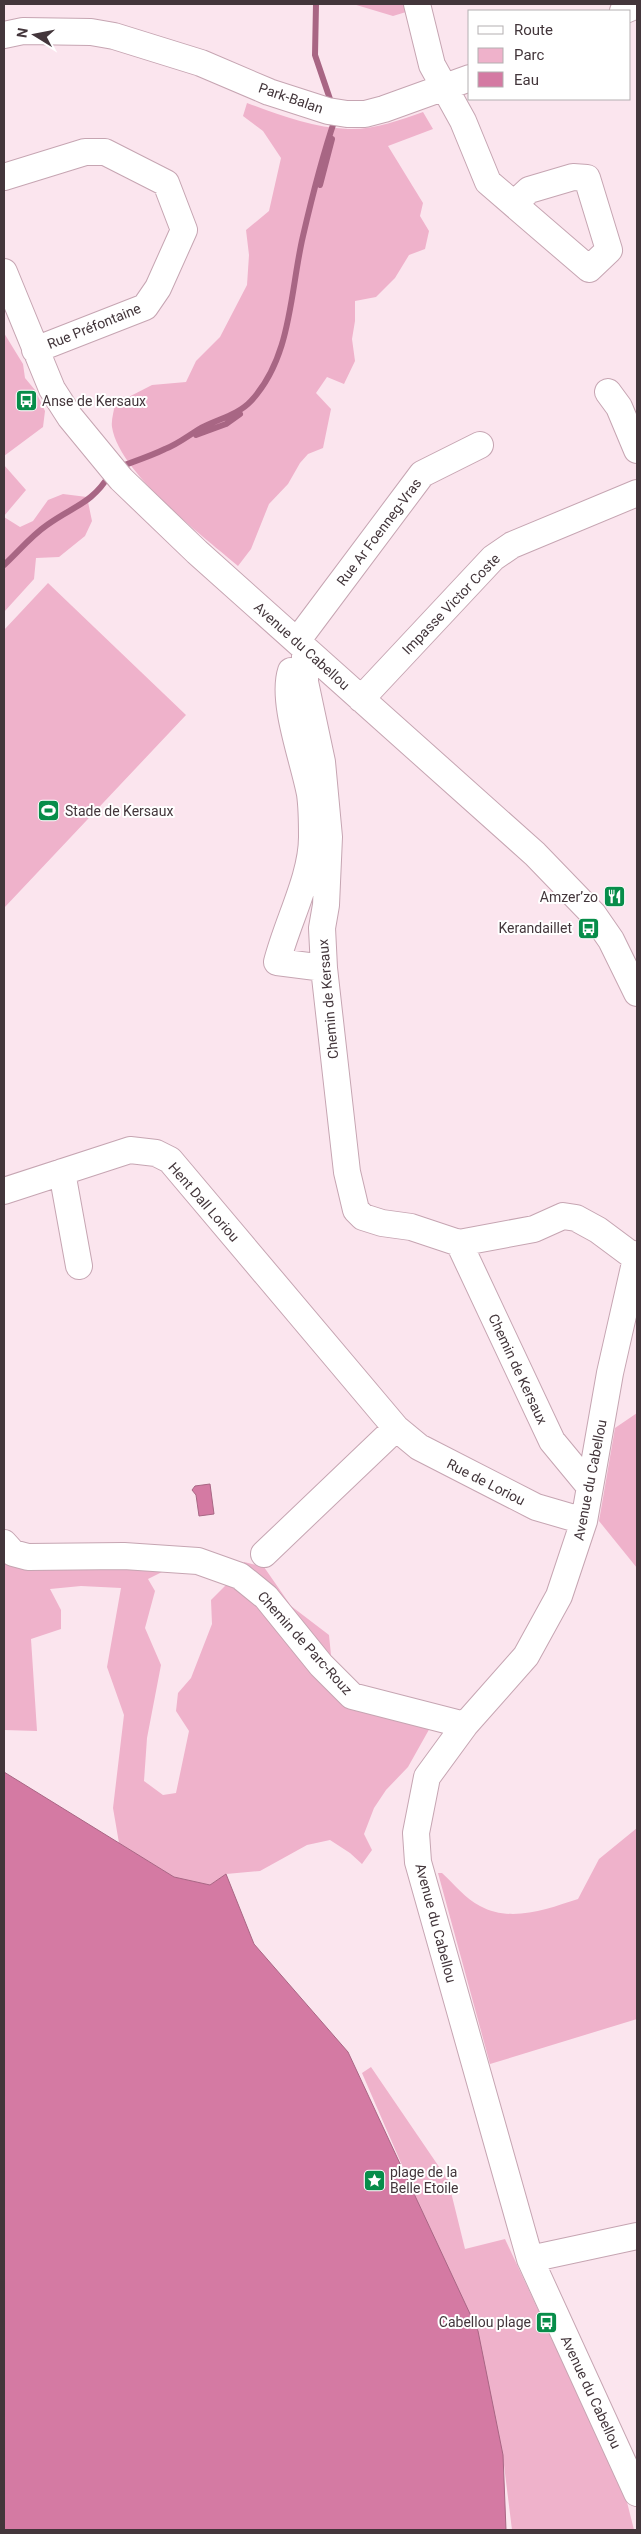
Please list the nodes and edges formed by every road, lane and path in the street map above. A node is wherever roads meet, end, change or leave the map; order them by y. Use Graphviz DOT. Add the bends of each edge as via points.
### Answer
graph roads {
  1 [pos="417,4"];
  2 [pos="637,5"];
  3 [pos="625,10"];
  4 [pos="4,35"];
  5 [pos="468,79"];
  6 [pos="445,88"];
  7 [pos="4,177"];
  8 [pos="514,204"];
  9 [pos="4,272"];
  10 [pos="35,350"];
  11 [pos="608,392"];
  12 [pos="480,445"];
  13 [pos="637,450"];
  14 [pos="637,493"];
  15 [pos="301,645"];
  16 [pos="361,699"];
  17 [pos="324,968"];
  18 [pos="637,993"];
  19 [pos="62,1172"];
  20 [pos="4,1191"];
  21 [pos="459,1243"];
  22 [pos="637,1257"];
  23 [pos="79,1266"];
  24 [pos="294,1307"];
  25 [pos="396,1428"];
  26 [pos="590,1487"];
  27 [pos="584,1521"];
  28 [pos="4,1543"];
  29 [pos="264,1554"];
  30 [pos="464,1725"];
  31 [pos="637,2236"];
  32 [pos="530,2259"];
  33 [pos="637,2493"];
  1 -- 6 [label="street" via="432,65"];
  2 -- 3 [label="street"];
  4 -- 6 [label="street, Park-Balan" via="91,32 114,36 201,63 269,92 347,114 365,114"];
  5 -- 6 [label="street, Park-Balan"];
  6 -- 8 [label="street" via="463,121 488,182"];
  7 -- 10 [label="street, Rue Préfontaine" via="85,152 105,152 166,182 184,230 158,288 145,307"];
  9 -- 10 [label="street, Avenue du Cabellou"];
  10 -- 15 [label="street, Avenue du Cabellou" via="52,389 70,417 121,479"];
  11 -- 13 [label="street" via="619,407"];
  12 -- 15 [label="street, Rue Ar Foenneg-Vras" via="422,474"];
  14 -- 16 [label="street, Impasse Victor Coste" via="512,545 493,558"];
  15 -- 16 [label="street, Avenue du Cabellou"];
  15 -- 17 [label="street, Chemin de Kersaux" via="320,754 329,837 322,928"];
  15 -- 17 [label="street, Rue Ar Foenneg-Vras" via="288,679 288,693 310,796 312,839 305,879 284,932 277,962"];
  16 -- 18 [label="street, Avenue du Cabellou" via="565,884 593,914 611,940"];
  17 -- 21 [label="street, Chemin de Kersaux" via="347,1172 356,1210 363,1217 410,1227"];
  19 -- 20 [label="street, Hent Dall Loriou"];
  19 -- 23 [label="street"];
  19 -- 24 [label="street, Hent Dall Loriou" via="130,1150 170,1160"];
  21 -- 22 [label="street, Chemin de Kersaux" via="534,1229 563,1216 576,1218 598,1230"];
  21 -- 26 [label="street, Chemin de Kersaux" via="552,1441"];
  22 -- 26 [label="street, Avenue du Cabellou" via="610,1373"];
  24 -- 25 [label="street, Rue de Loriou"];
  25 -- 27 [label="street, Rue de Loriou" via="419,1447 536,1507"];
  25 -- 29 [label="street"];
  26 -- 27 [label="street, Avenue du Cabellou"];
  27 -- 30 [label="street, Avenue du Cabellou" via="559,1596 526,1656"];
  28 -- 30 [label="street, Chemin de Parc-Rouz" via="13,1553 28,1557 124,1556 198,1561 240,1576 266,1597 321,1665 352,1696"];
  30 -- 32 [label="street, Avenue du Cabellou" via="427,1777 416,1833 418,1862"];
  31 -- 32 [label="street"];
  32 -- 33 [label="street, Avenue du Cabellou"];
}
